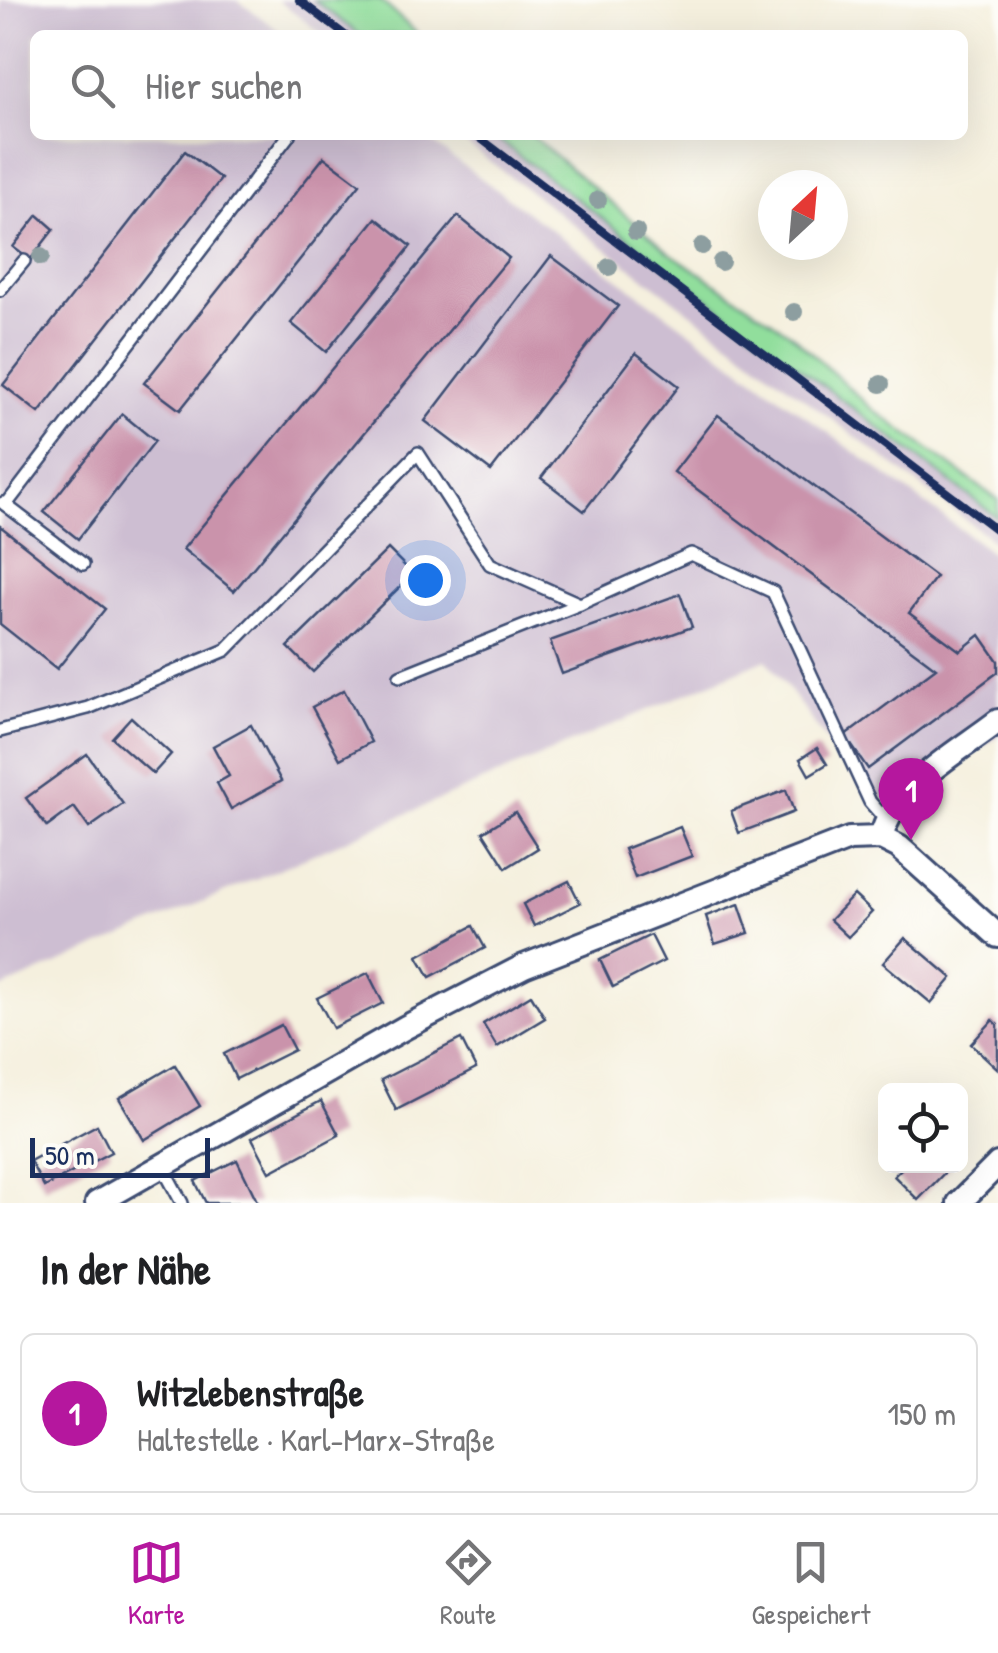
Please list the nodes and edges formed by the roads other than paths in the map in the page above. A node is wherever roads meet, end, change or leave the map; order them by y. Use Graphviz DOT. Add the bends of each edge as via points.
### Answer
graph roads {
  1 [pos="286,140"];
  2 [pos="24,261"];
  3 [pos="0,290"];
  4 [pos="3,503"];
  5 [pos="83,564"];
  6 [pos="580,604"];
  7 [pos="400,676"];
  8 [pos="998,721"];
  9 [pos="0,731"];
  10 [pos="879,831"];
  11 [pos="998,936"];
  12 [pos="998,1164"];
  13 [pos="152,1167"];
  14 [pos="97,1203"];
  15 [pos="182,1203"];
  16 [pos="959,1203"];
  1 -- 4 [label="lane"];
  2 -- 3 [label="lane"];
  4 -- 5 [label="lane"];
  6 -- 7 [label="lane"];
  6 -- 9 [label="lane" via="490,564 418,453 226,650 88,708"];
  6 -- 10 [label="lane" via="691,554 772,592"];
  8 -- 10 [label="street" via="908,791"];
  10 -- 11 [label="street"];
  10 -- 13 [label="street" via="524,966"];
  12 -- 16 [label="street"];
  13 -- 14 [label="street"];
  13 -- 15 [label="lane"];
}
